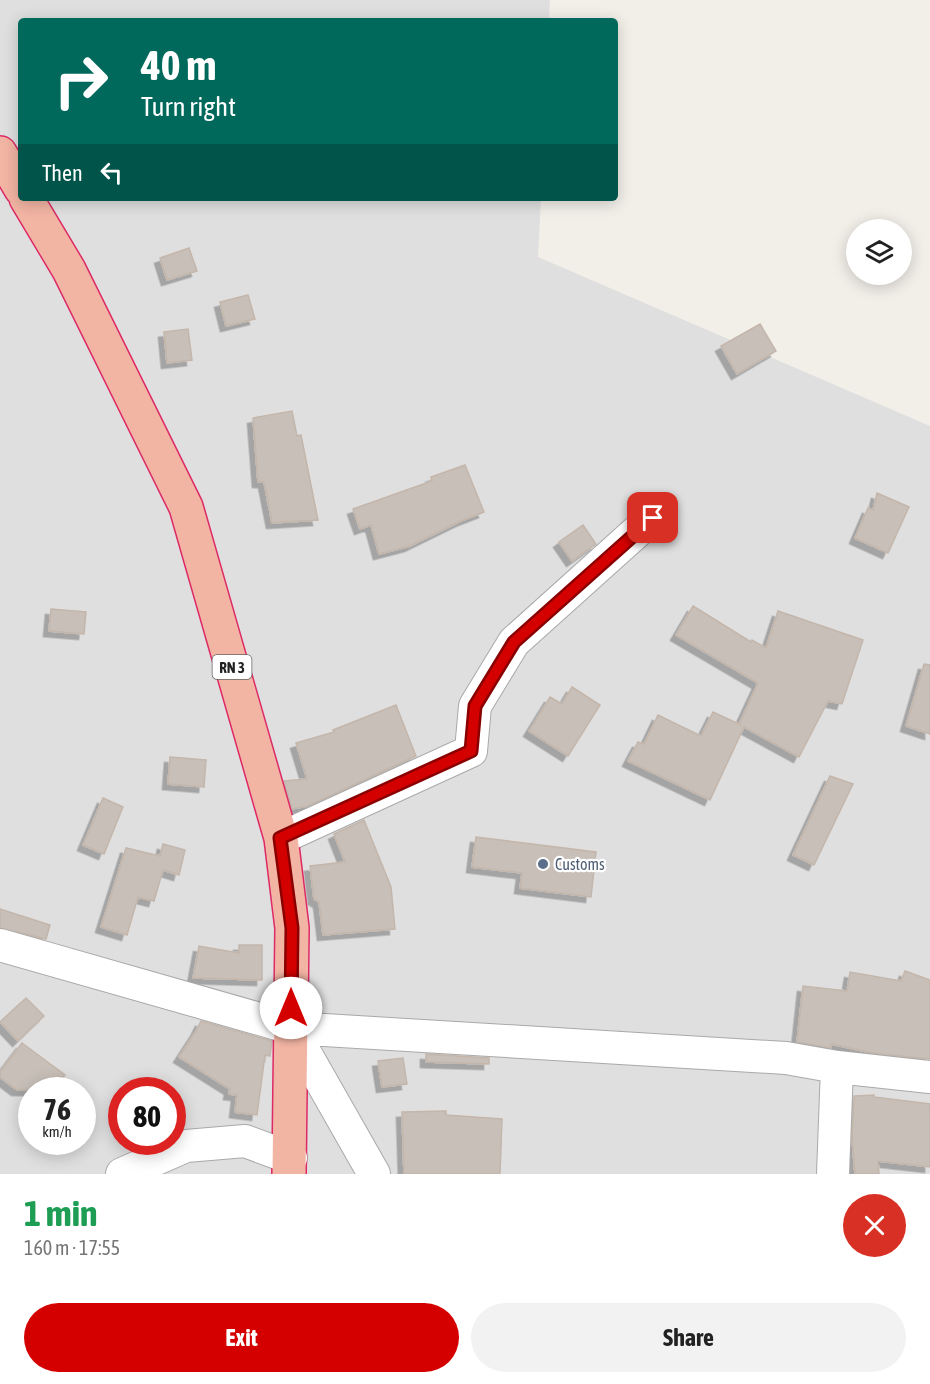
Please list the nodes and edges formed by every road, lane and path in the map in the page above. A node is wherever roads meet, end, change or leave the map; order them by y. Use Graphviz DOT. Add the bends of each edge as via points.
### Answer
graph roads {
  1 [pos="0,153"];
  2 [pos="18,184"];
  3 [pos="28,201"];
  4 [pos="653,518"];
  5 [pos="280,838"];
  6 [pos="0,945"];
  7 [pos="291,1028"];
  8 [pos="837,1067"];
  9 [pos="930,1077"];
  10 [pos="290,1166"];
  11 [pos="122,1174"];
  12 [pos="374,1174"];
  13 [pos="833,1174"];
  1 -- 2 [label="highway"];
  3 -- 5 [label="highway, RN 3" via="69,270 186,507"];
  4 -- 5 [label="street" via="514,642 475,706 471,751"];
  5 -- 7 [label="highway, RN 3" via="292,928"];
  6 -- 7 [label="street"];
  7 -- 8 [label="street" via="786,1058"];
  7 -- 10 [label="highway, RN 3"];
  7 -- 12 [label="street"];
  8 -- 9 [label="street"];
  8 -- 13 [label="street"];
  10 -- 11 [label="street" via="245,1141 186,1146"];
}
